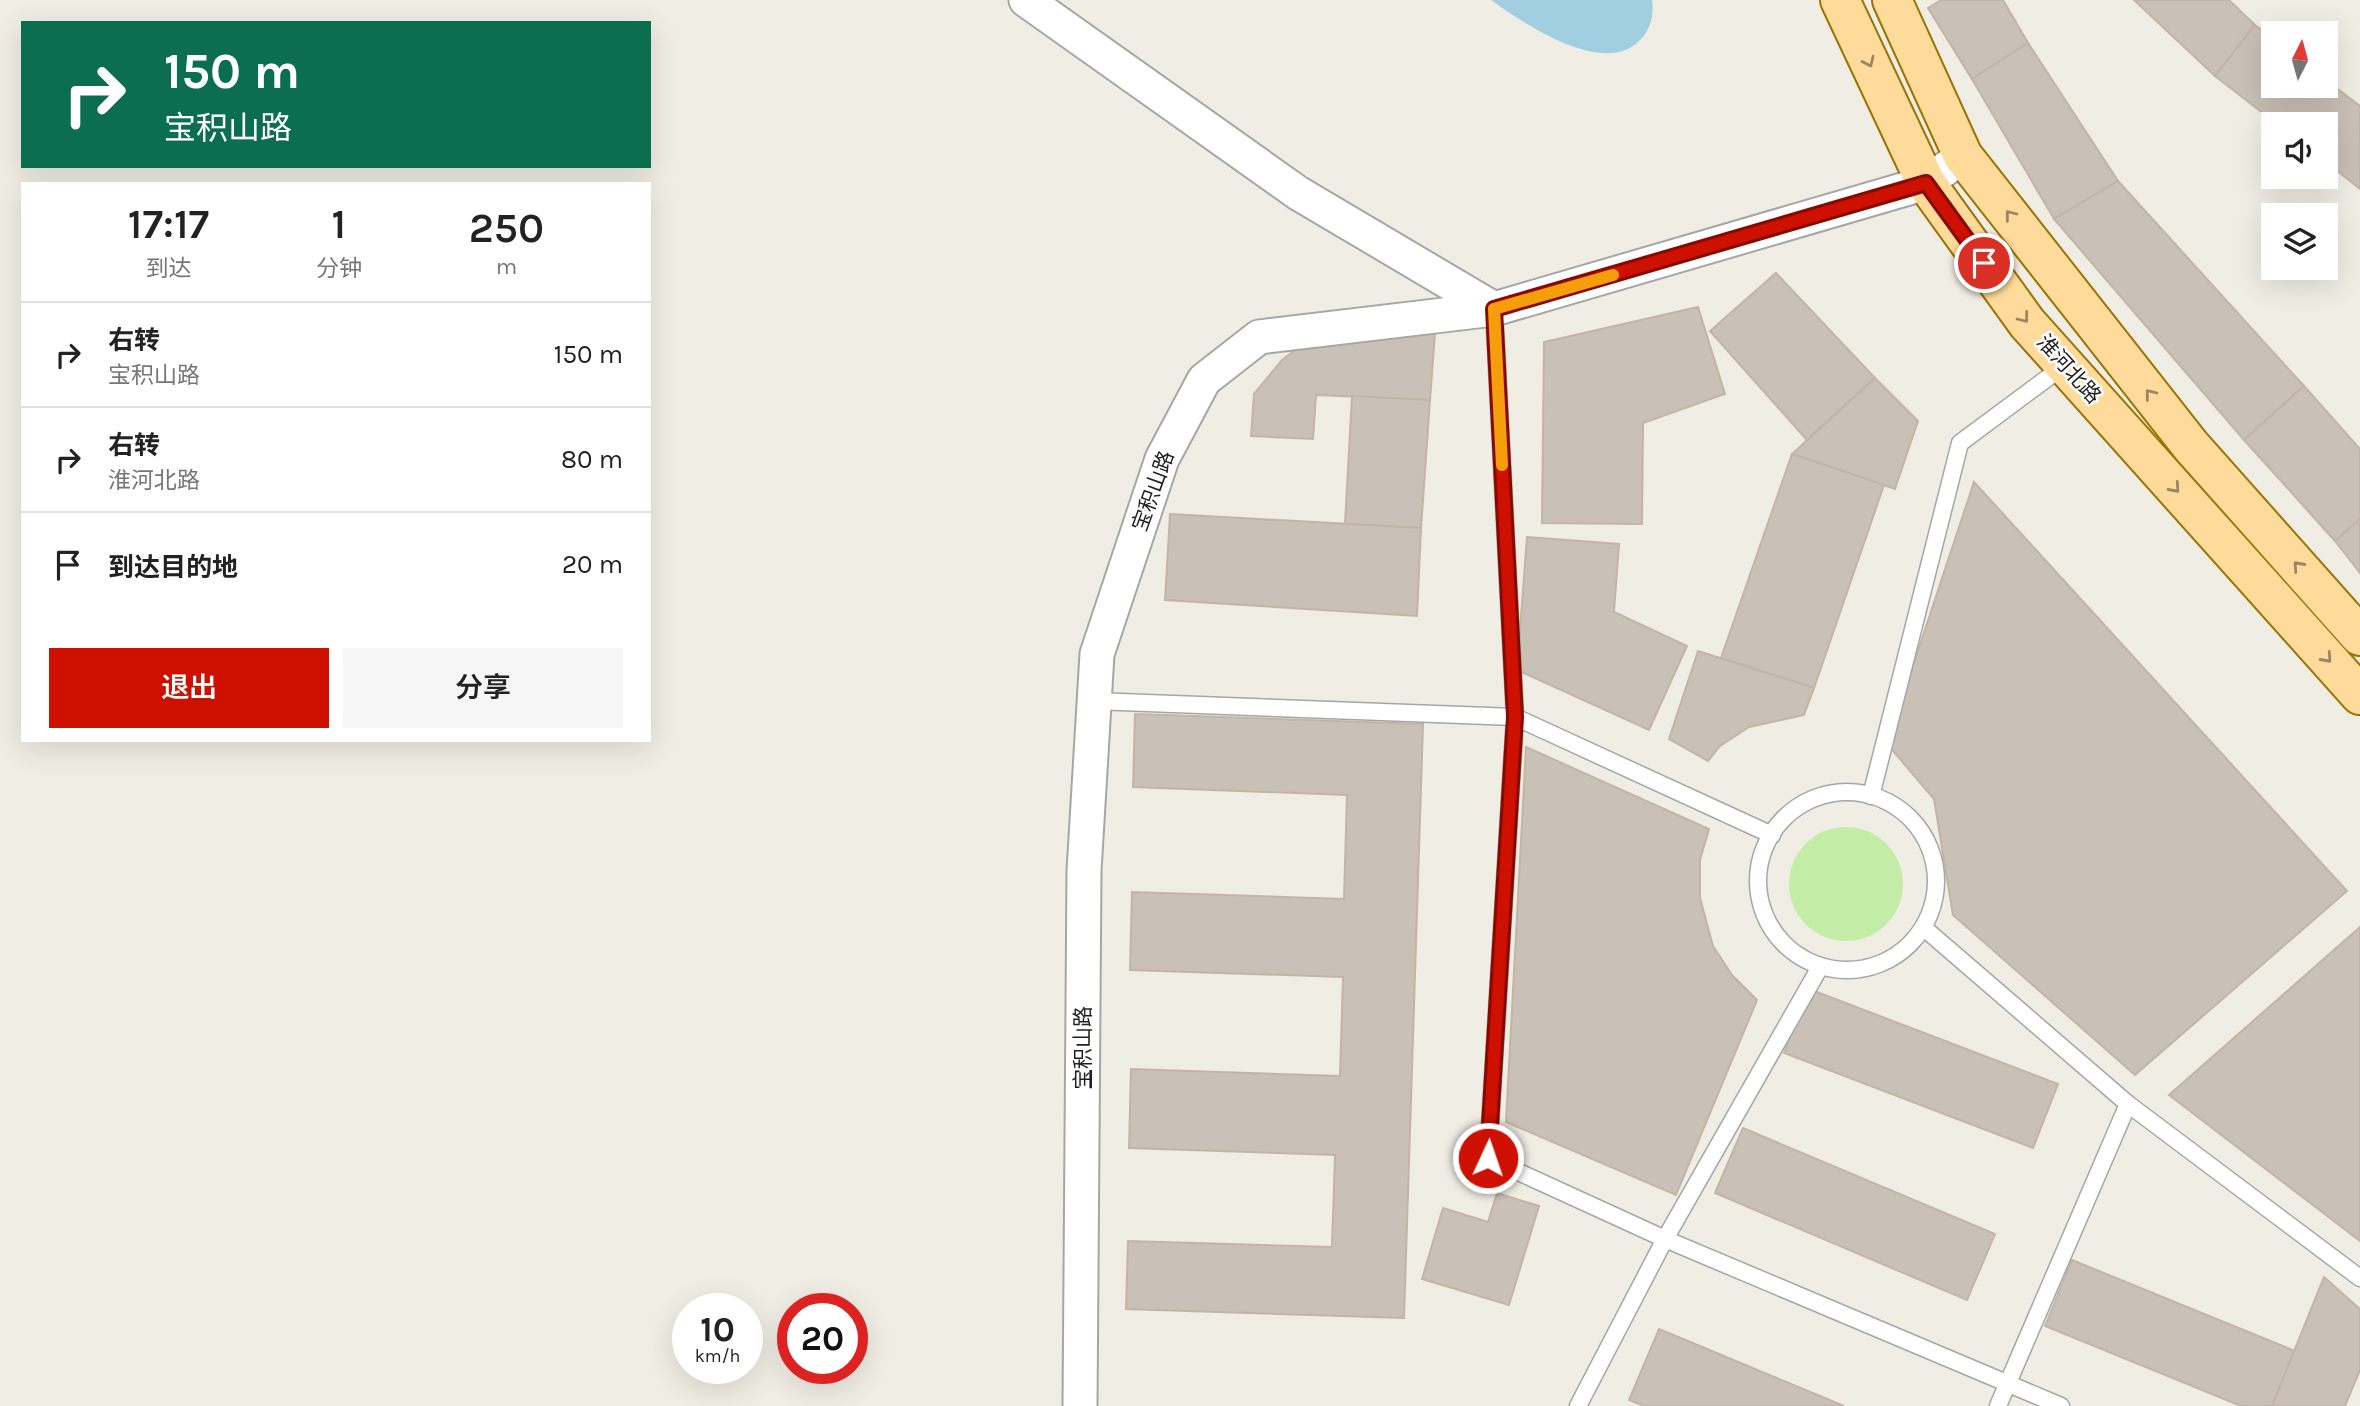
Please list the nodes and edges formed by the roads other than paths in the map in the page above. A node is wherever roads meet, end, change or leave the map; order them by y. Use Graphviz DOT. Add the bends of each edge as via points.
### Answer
graph roads {
  1 [pos="1026,0"];
  2 [pos="1840,0"];
  3 [pos="1892,0"];
  4 [pos="1963,156"];
  5 [pos="1926,183"];
  6 [pos="1494,309"];
  7 [pos="2065,365"];
  8 [pos="2360,636"];
  9 [pos="2360,695"];
  10 [pos="1094,701"];
  11 [pos="1515,717"];
  12 [pos="1871,796"];
  13 [pos="1772,835"];
  14 [pos="1924,928"];
  15 [pos="1819,967"];
  16 [pos="2128,1104"];
  17 [pos="1665,1239"];
  18 [pos="2360,1278"];
  19 [pos="2009,1382"];
  20 [pos="1080,1406"];
  21 [pos="1578,1406"];
  22 [pos="1998,1406"];
  23 [pos="2061,1406"];
  1 -- 6 [label="street" via="1298,193"];
  2 -- 5 [label="main road, 淮河北路, one-way"];
  3 -- 4 [label="main road"];
  4 -- 5 [label="street, 宝积山路"];
  8 -- 4 [label="main road, one-way" via="2191,446"];
  5 -- 6 [label="street, 宝积山路"];
  5 -- 7 [label="main road, 淮河北路, one-way" via="2027,323"];
  6 -- 10 [label="street, 宝积山路" via="1259,337 1204,380 1162,459 1097,654"];
  6 -- 11 [label="lane"];
  7 -- 9 [label="main road, 淮河北路, one-way"];
  7 -- 12 [label="lane" via="1960,443"];
  10 -- 11 [label="lane"];
  10 -- 20 [label="street, 宝积山路" via="1084,871"];
  11 -- 13 [label="lane"];
  11 -- 17 [label="lane" via="1488,1158"];
  12 -- 13 [label="lane" via="1829,793 1811,800 1779,823"];
  12 -- 14 [label="lane" via="1887,801 1911,819 1929,843 1937,871 1935,901"];
  13 -- 15 [label="lane" via="1763,848 1757,876 1761,905 1773,932 1793,953"];
  14 -- 15 [label="lane" via="1904,951 1878,966 1849,971"];
  14 -- 16 [label="lane"];
  15 -- 17 [label="lane"];
  16 -- 18 [label="lane"];
  16 -- 19 [label="lane"];
  17 -- 19 [label="lane"];
  17 -- 21 [label="lane"];
  19 -- 22 [label="lane"];
  19 -- 23 [label="lane"];
}
